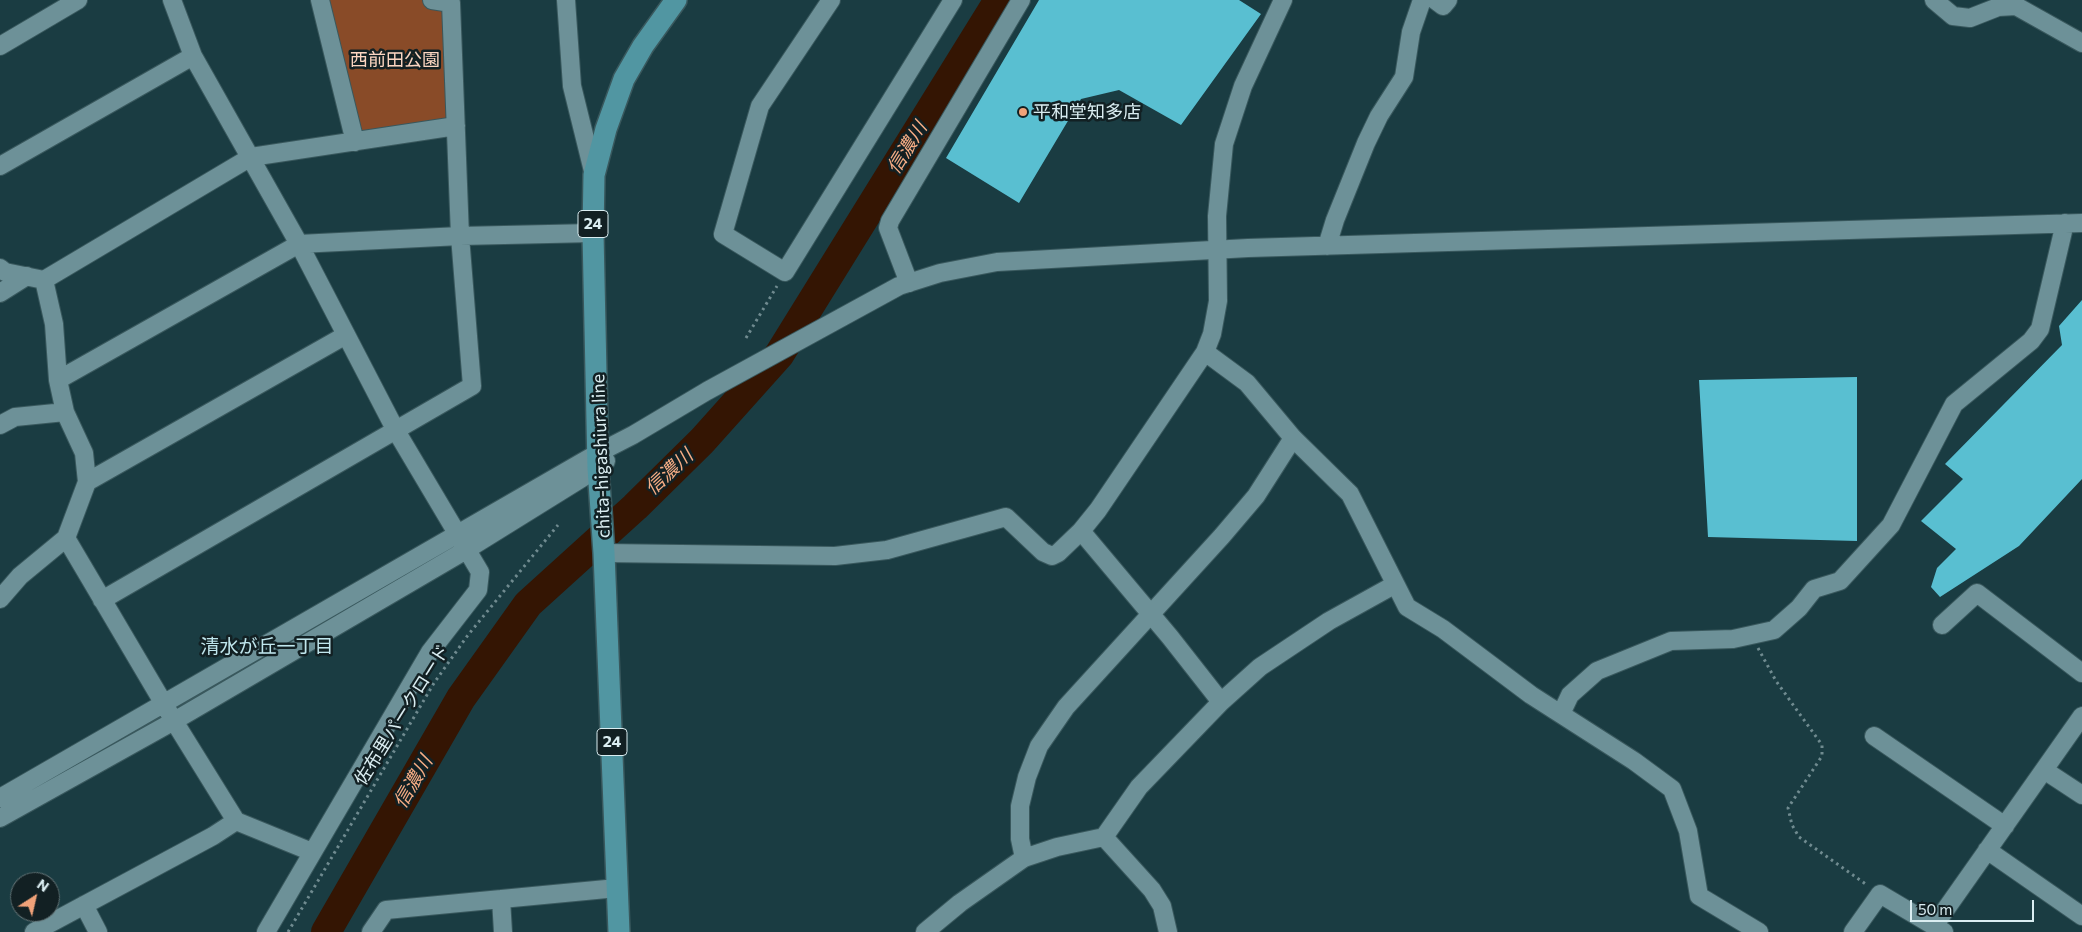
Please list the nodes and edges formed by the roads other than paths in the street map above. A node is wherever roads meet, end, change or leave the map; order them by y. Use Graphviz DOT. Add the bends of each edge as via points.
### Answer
graph roads {
  1 [pos="78,0"];
  2 [pos="172,0"];
  3 [pos="320,0"];
  4 [pos="432,0"];
  5 [pos="566,0"];
  6 [pos="676,0"];
  7 [pos="831,0"];
  8 [pos="953,0"];
  9 [pos="1021,0"];
  10 [pos="1283,0"];
  11 [pos="1422,0"];
  12 [pos="1434,0"];
  13 [pos="1448,0"];
  14 [pos="1934,0"];
  15 [pos="2012,3"];
  16 [pos="2082,43"];
  17 [pos="0,46"];
  18 [pos="193,56"];
  19 [pos="456,126"];
  20 [pos="355,142"];
  21 [pos="251,157"];
  22 [pos="0,166"];
  23 [pos="594,175"];
  24 [pos="2074,223"];
  25 [pos="593,233"];
  26 [pos="460,236"];
  27 [pos="299,244"];
  28 [pos="1327,246"];
  29 [pos="1218,251"];
  30 [pos="0,268"];
  31 [pos="36,278"];
  32 [pos="909,283"];
  33 [pos="0,293"];
  34 [pos="346,335"];
  35 [pos="1205,352"];
  36 [pos="58,380"];
  37 [pos="65,412"];
  38 [pos="0,425"];
  39 [pos="395,429"];
  40 [pos="1293,438"];
  41 [pos="598,460"];
  42 [pos="87,482"];
  43 [pos="1081,531"];
  44 [pos="456,534"];
  45 [pos="66,538"];
  46 [pos="466,550"];
  47 [pos="604,552"];
  48 [pos="1394,585"];
  49 [pos="0,599"];
  50 [pos="102,600"];
  51 [pos="1150,613"];
  52 [pos="1942,626"];
  53 [pos="2082,673"];
  54 [pos="1221,702"];
  55 [pos="164,704"];
  56 [pos="1561,714"];
  57 [pos="2082,716"];
  58 [pos="174,721"];
  59 [pos="1874,736"];
  60 [pos="2044,770"];
  61 [pos="2082,795"];
  62 [pos="0,798"];
  63 [pos="0,818"];
  64 [pos="236,820"];
  65 [pos="2005,826"];
  66 [pos="1104,837"];
  67 [pos="1987,850"];
  68 [pos="312,852"];
  69 [pos="1024,858"];
  70 [pos="617,888"];
  71 [pos="501,899"];
  72 [pos="84,905"];
  73 [pos="2082,916"];
  74 [pos="1939,929"];
  75 [pos="34,932"];
  76 [pos="98,932"];
  77 [pos="266,932"];
  78 [pos="371,932"];
  79 [pos="503,932"];
  80 [pos="619,932"];
  81 [pos="925,932"];
  82 [pos="1168,932"];
  83 [pos="1759,932"];
  84 [pos="1853,932"];
  1 -- 17 [label="street"];
  2 -- 18 [label="street"];
  3 -- 20 [label="street"];
  4 -- 19 [label="street" via="451,4"];
  5 -- 23 [label="street" via="572,86"];
  6 -- 23 [label="main road, chita-higashiura line / 24" via="624,79"];
  7 -- 8 [label="street" via="760,106 723,234 785,272"];
  9 -- 32 [label="street" via="890,221 888,228"];
  10 -- 29 [label="street" via="1230,120 1220,166"];
  11 -- 28 [label="street" via="1411,32 1404,77 1366,143"];
  12 -- 13 [label="street" via="1443,6"];
  14 -- 15 [label="street" via="1953,16 1970,18"];
  15 -- 16 [label="street"];
  18 -- 21 [label="street"];
  18 -- 22 [label="street"];
  19 -- 20 [label="street"];
  19 -- 26 [label="street"];
  20 -- 21 [label="street"];
  21 -- 27 [label="street"];
  21 -- 31 [label="street"];
  23 -- 25 [label="main road, chita-higashiura line / 24"];
  24 -- 28 [label="street"];
  24 -- 56 [label="street" via="2040,329 2031,341 1954,404 1891,525 1840,581 1814,589 1800,608 1774,630 1733,639 1671,642 1597,671 1570,696"];
  25 -- 26 [label="street"];
  25 -- 41 [label="main road, chita-higashiura line / 24"];
  26 -- 27 [label="street"];
  26 -- 39 [label="street" via="472,386"];
  27 -- 34 [label="street"];
  27 -- 36 [label="street"];
  28 -- 29 [label="street"];
  29 -- 32 [label="street" via="997,262 940,273"];
  29 -- 35 [label="street" via="1218,301"];
  30 -- 31 [label="street" via="5,272"];
  31 -- 33 [label="street"];
  31 -- 36 [label="street" via="54,324"];
  32 -- 41 [label="street" via="707,391"];
  34 -- 39 [label="street"];
  34 -- 42 [label="street"];
  35 -- 40 [label="street" via="1246,383"];
  35 -- 43 [label="street"];
  36 -- 37 [label="street"];
  37 -- 38 [label="street" via="15,417"];
  37 -- 42 [label="street" via="84,453"];
  39 -- 44 [label="street"];
  39 -- 50 [label="street"];
  40 -- 48 [label="street" via="1350,494"];
  40 -- 51 [label="street" via="1256,496"];
  41 -- 44 [label="street"];
  41 -- 46 [label="street"];
  41 -- 47 [label="main road, chita-higashiura line / 24"];
  42 -- 45 [label="street"];
  43 -- 47 [label="street" via="1052,556 1043,552 1006,517 888,550 835,556"];
  43 -- 51 [label="street"];
  44 -- 46 [label="street"];
  44 -- 55 [label="street"];
  45 -- 49 [label="street" via="20,576"];
  45 -- 50 [label="street"];
  46 -- 58 [label="street"];
  46 -- 68 [label="street" via="480,572 478,590 430,652"];
  47 -- 70 [label="main road, chita-higashiura line / 24"];
  48 -- 54 [label="street" via="1329,621 1260,668"];
  48 -- 56 [label="street" via="1407,607"];
  50 -- 55 [label="street"];
  51 -- 54 [label="street"];
  51 -- 69 [label="street" via="1066,707 1039,746 1020,806 1020,839"];
  52 -- 53 [label="street" via="1977,593"];
  54 -- 66 [label="street" via="1139,787"];
  55 -- 58 [label="street"];
  55 -- 62 [label="street"];
  56 -- 83 [label="street" via="1672,789 1688,831 1699,896"];
  57 -- 60 [label="street"];
  58 -- 63 [label="street"];
  58 -- 64 [label="street"];
  59 -- 65 [label="street"];
  60 -- 61 [label="street"];
  60 -- 65 [label="street"];
  64 -- 68 [label="street"];
  64 -- 72 [label="street" via="213,836"];
  65 -- 67 [label="street"];
  66 -- 69 [label="street"];
  66 -- 82 [label="street" via="1152,890 1164,913"];
  67 -- 73 [label="street"];
  67 -- 74 [label="street"];
  68 -- 77 [label="street"];
  69 -- 81 [label="street"];
  70 -- 71 [label="street"];
  70 -- 80 [label="main road, chita-higashiura line / 24"];
  71 -- 78 [label="street" via="386,910"];
  71 -- 79 [label="street"];
  72 -- 75 [label="street"];
  72 -- 76 [label="street"];
  74 -- 84 [label="street" via="1880,894"];
}
